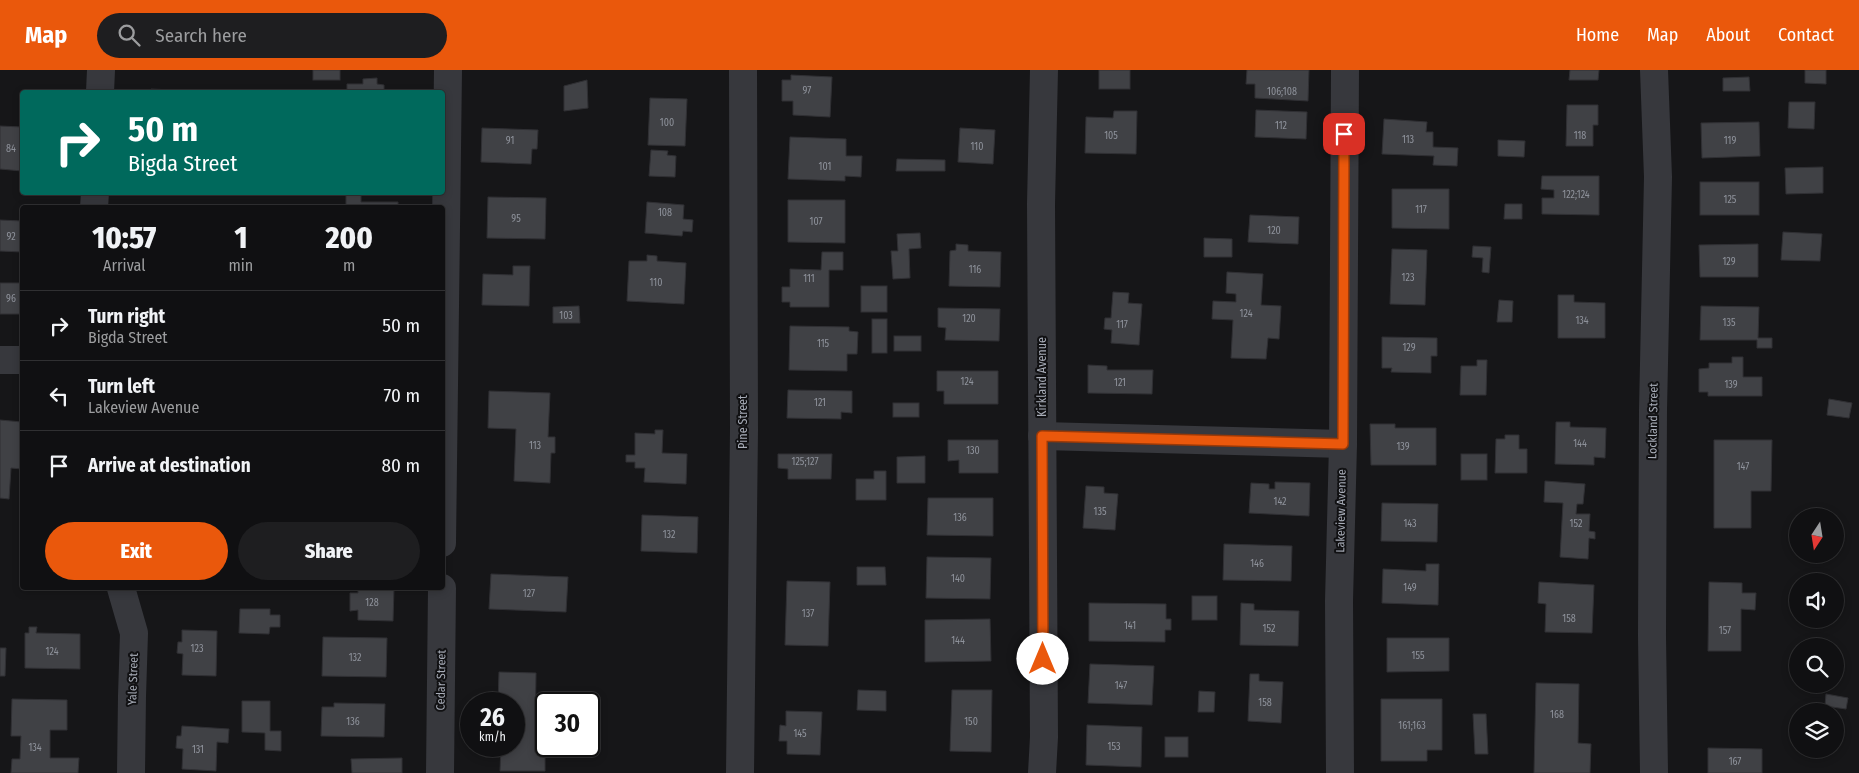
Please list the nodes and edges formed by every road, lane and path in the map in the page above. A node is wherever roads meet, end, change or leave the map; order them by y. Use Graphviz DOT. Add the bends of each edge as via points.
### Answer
graph roads {
  1 [pos="101,70"];
  2 [pos="448,70"];
  3 [pos="743,70"];
  4 [pos="1044,70"];
  5 [pos="1345,70"];
  6 [pos="1654,70"];
  7 [pos="100,90"];
  8 [pos="445,306"];
  9 [pos="0,360"];
  10 [pos="20,360"];
  11 [pos="1042,436"];
  12 [pos="1343,444"];
  13 [pos="122,590"];
  14 [pos="442,590"];
  15 [pos="131,773"];
  16 [pos="440,773"];
  17 [pos="740,773"];
  18 [pos="1042,773"];
  19 [pos="1340,773"];
  20 [pos="1654,773"];
  1 -- 7 [label="street"];
  2 -- 8 [label="street"];
  3 -- 17 [label="street, Pine Street" via="744,430"];
  4 -- 11 [label="street, Kirkland Avenue"];
  5 -- 12 [label="street, Lakeview Avenue"];
  6 -- 20 [label="street, Lockland Street" via="1658,177 1653,410"];
  9 -- 10 [label="street"];
  11 -- 12 [label="street"];
  11 -- 18 [label="street, Kirkland Avenue"];
  12 -- 19 [label="street, Lakeview Avenue" via="1339,601"];
  13 -- 15 [label="street, Yale Street" via="134,633"];
  14 -- 16 [label="street, Cedar Street"];
}
